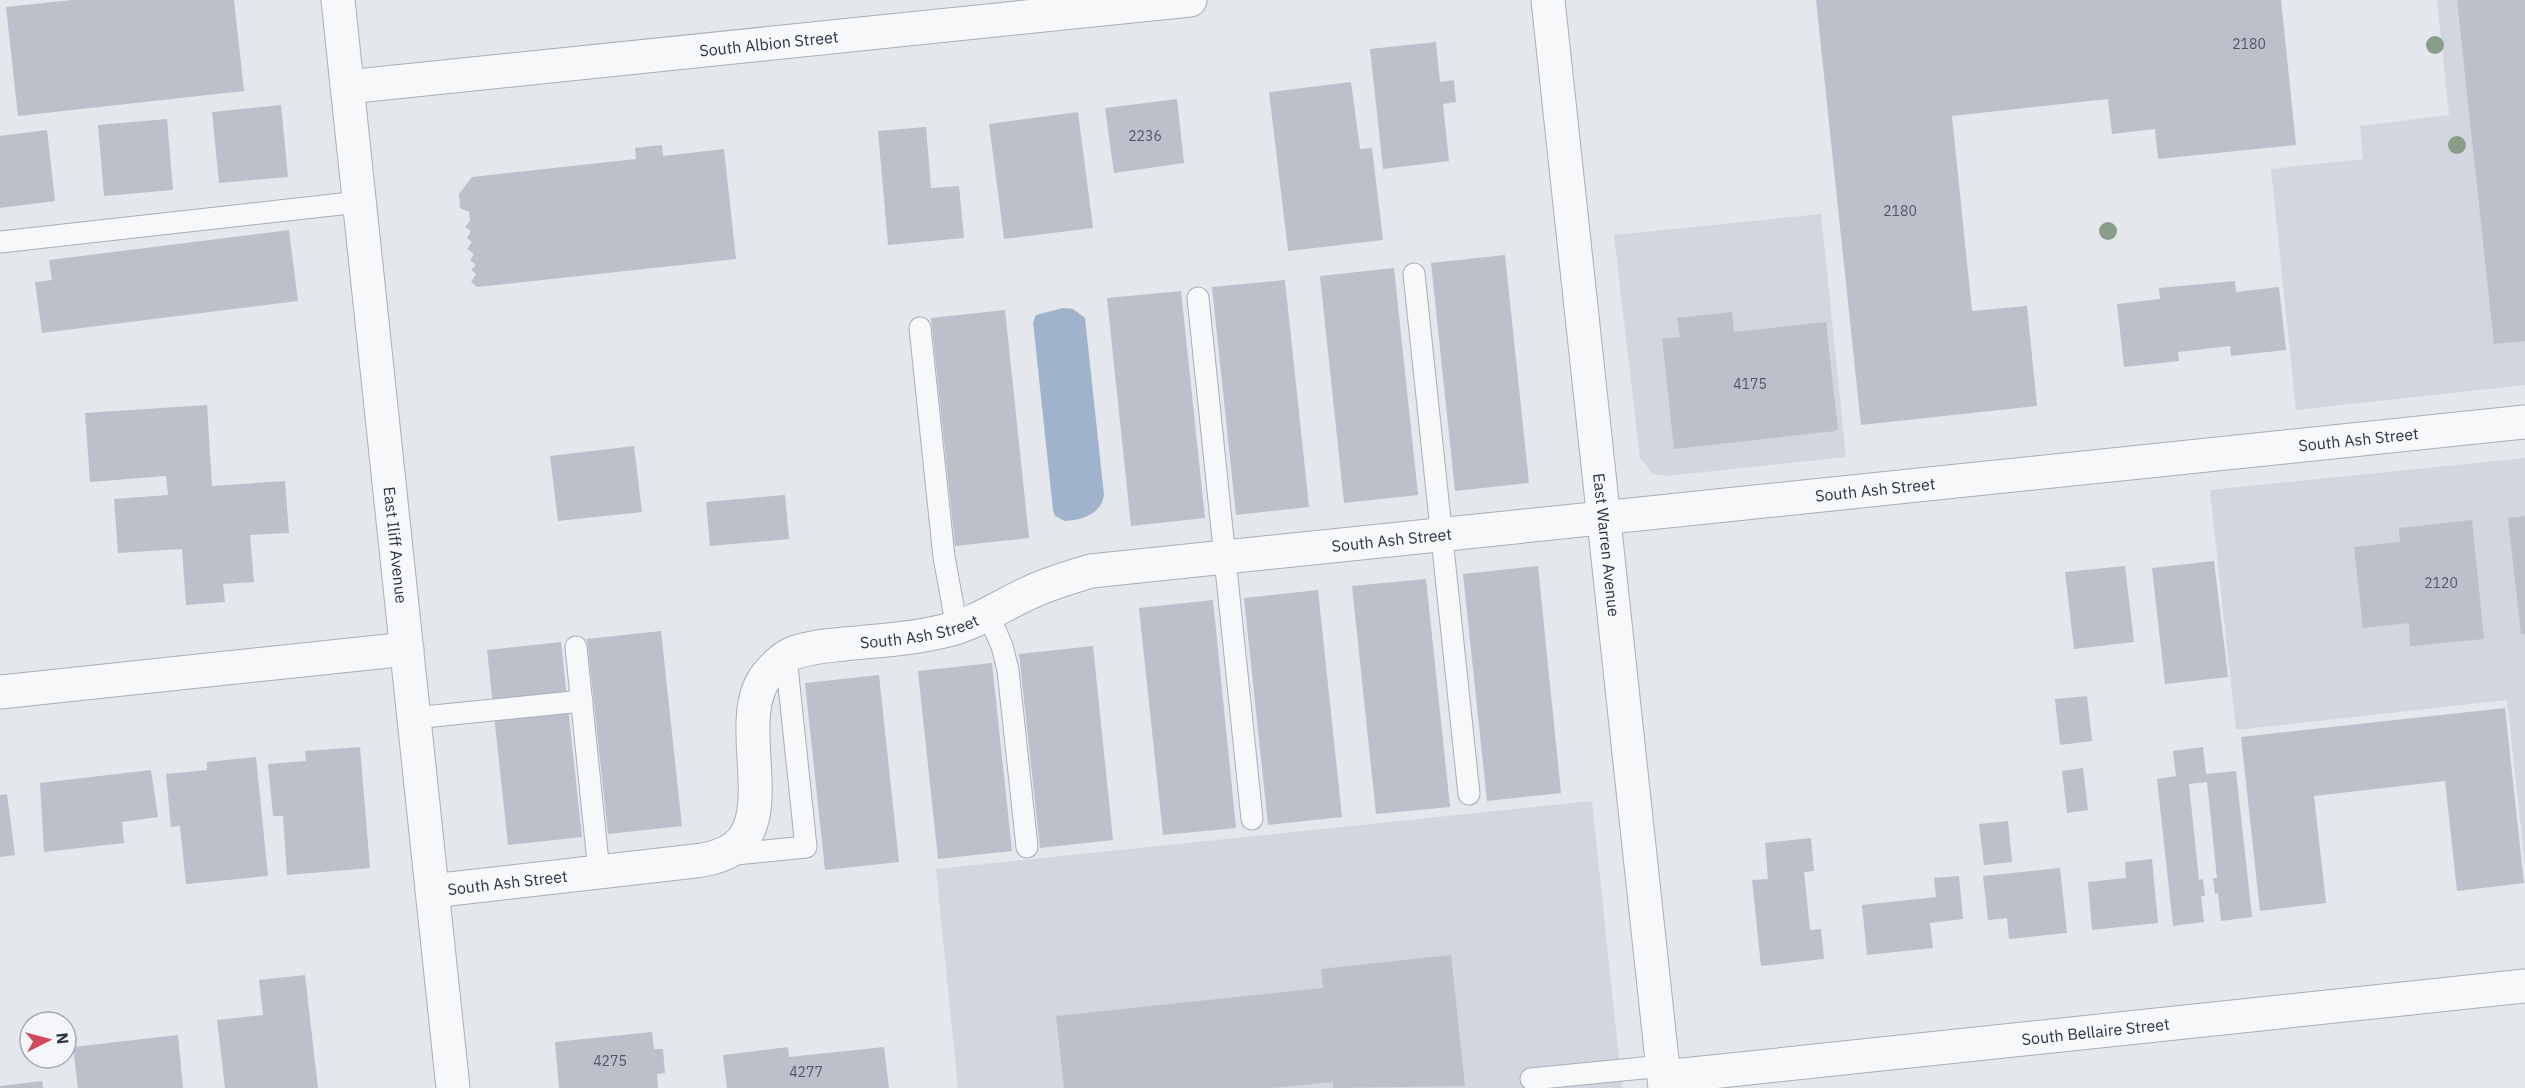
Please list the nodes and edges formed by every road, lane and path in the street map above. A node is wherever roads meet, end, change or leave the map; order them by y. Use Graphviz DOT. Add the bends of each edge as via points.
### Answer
graph roads {
  1 [pos="338,0"];
  2 [pos="1190,0"];
  3 [pos="1548,0"];
  4 [pos="347,87"];
  5 [pos="359,202"];
  6 [pos="0,242"];
  7 [pos="1414,274"];
  8 [pos="1197,298"];
  9 [pos="920,328"];
  10 [pos="2525,422"];
  11 [pos="1605,517"];
  12 [pos="1442,534"];
  13 [pos="1225,556"];
  14 [pos="988,614"];
  15 [pos="957,628"];
  16 [pos="576,647"];
  17 [pos="407,649"];
  18 [pos="786,657"];
  19 [pos="0,692"];
  20 [pos="582,701"];
  21 [pos="414,718"];
  22 [pos="1468,794"];
  23 [pos="1252,819"];
  24 [pos="1027,847"];
  25 [pos="720,856"];
  26 [pos="599,872"];
  27 [pos="432,891"];
  28 [pos="2525,986"];
  29 [pos="1664,1077"];
  30 [pos="1531,1079"];
  31 [pos="453,1088"];
  1 -- 4 [label="street, East Iliff Avenue"];
  2 -- 4 [label="street, South Albion Street"];
  3 -- 11 [label="street, East Warren Avenue"];
  4 -- 5 [label="street, East Iliff Avenue"];
  5 -- 6 [label="lane"];
  5 -- 17 [label="street, East Iliff Avenue"];
  7 -- 12 [label="lane"];
  8 -- 13 [label="lane"];
  9 -- 15 [label="lane" via="944,557"];
  10 -- 11 [label="street, South Ash Street"];
  11 -- 12 [label="street, South Ash Street"];
  11 -- 29 [label="street, East Warren Avenue"];
  12 -- 13 [label="street, South Ash Street"];
  12 -- 22 [label="lane"];
  13 -- 14 [label="street, South Ash Street" via="1091,571 1032,592"];
  13 -- 23 [label="lane"];
  14 -- 15 [label="street, South Ash Street"];
  14 -- 24 [label="lane" via="1008,669"];
  15 -- 18 [label="street, South Ash Street" via="917,637 823,646"];
  16 -- 20 [label="lane"];
  17 -- 19 [label="street"];
  17 -- 21 [label="street, East Iliff Avenue"];
  18 -- 25 [label="street, South Ash Street" via="766,677 754,704 751,726 756,793 750,828 740,842"];
  18 -- 25 [label="lane" via="806,848"];
  20 -- 21 [label="lane"];
  20 -- 26 [label="lane"];
  21 -- 27 [label="street, East Iliff Avenue"];
  25 -- 26 [label="street, South Ash Street"];
  26 -- 27 [label="street, South Ash Street"];
  27 -- 31 [label="street, East Iliff Avenue"];
  28 -- 29 [label="street, South Bellaire Street"];
  29 -- 30 [label="lane"];
}
